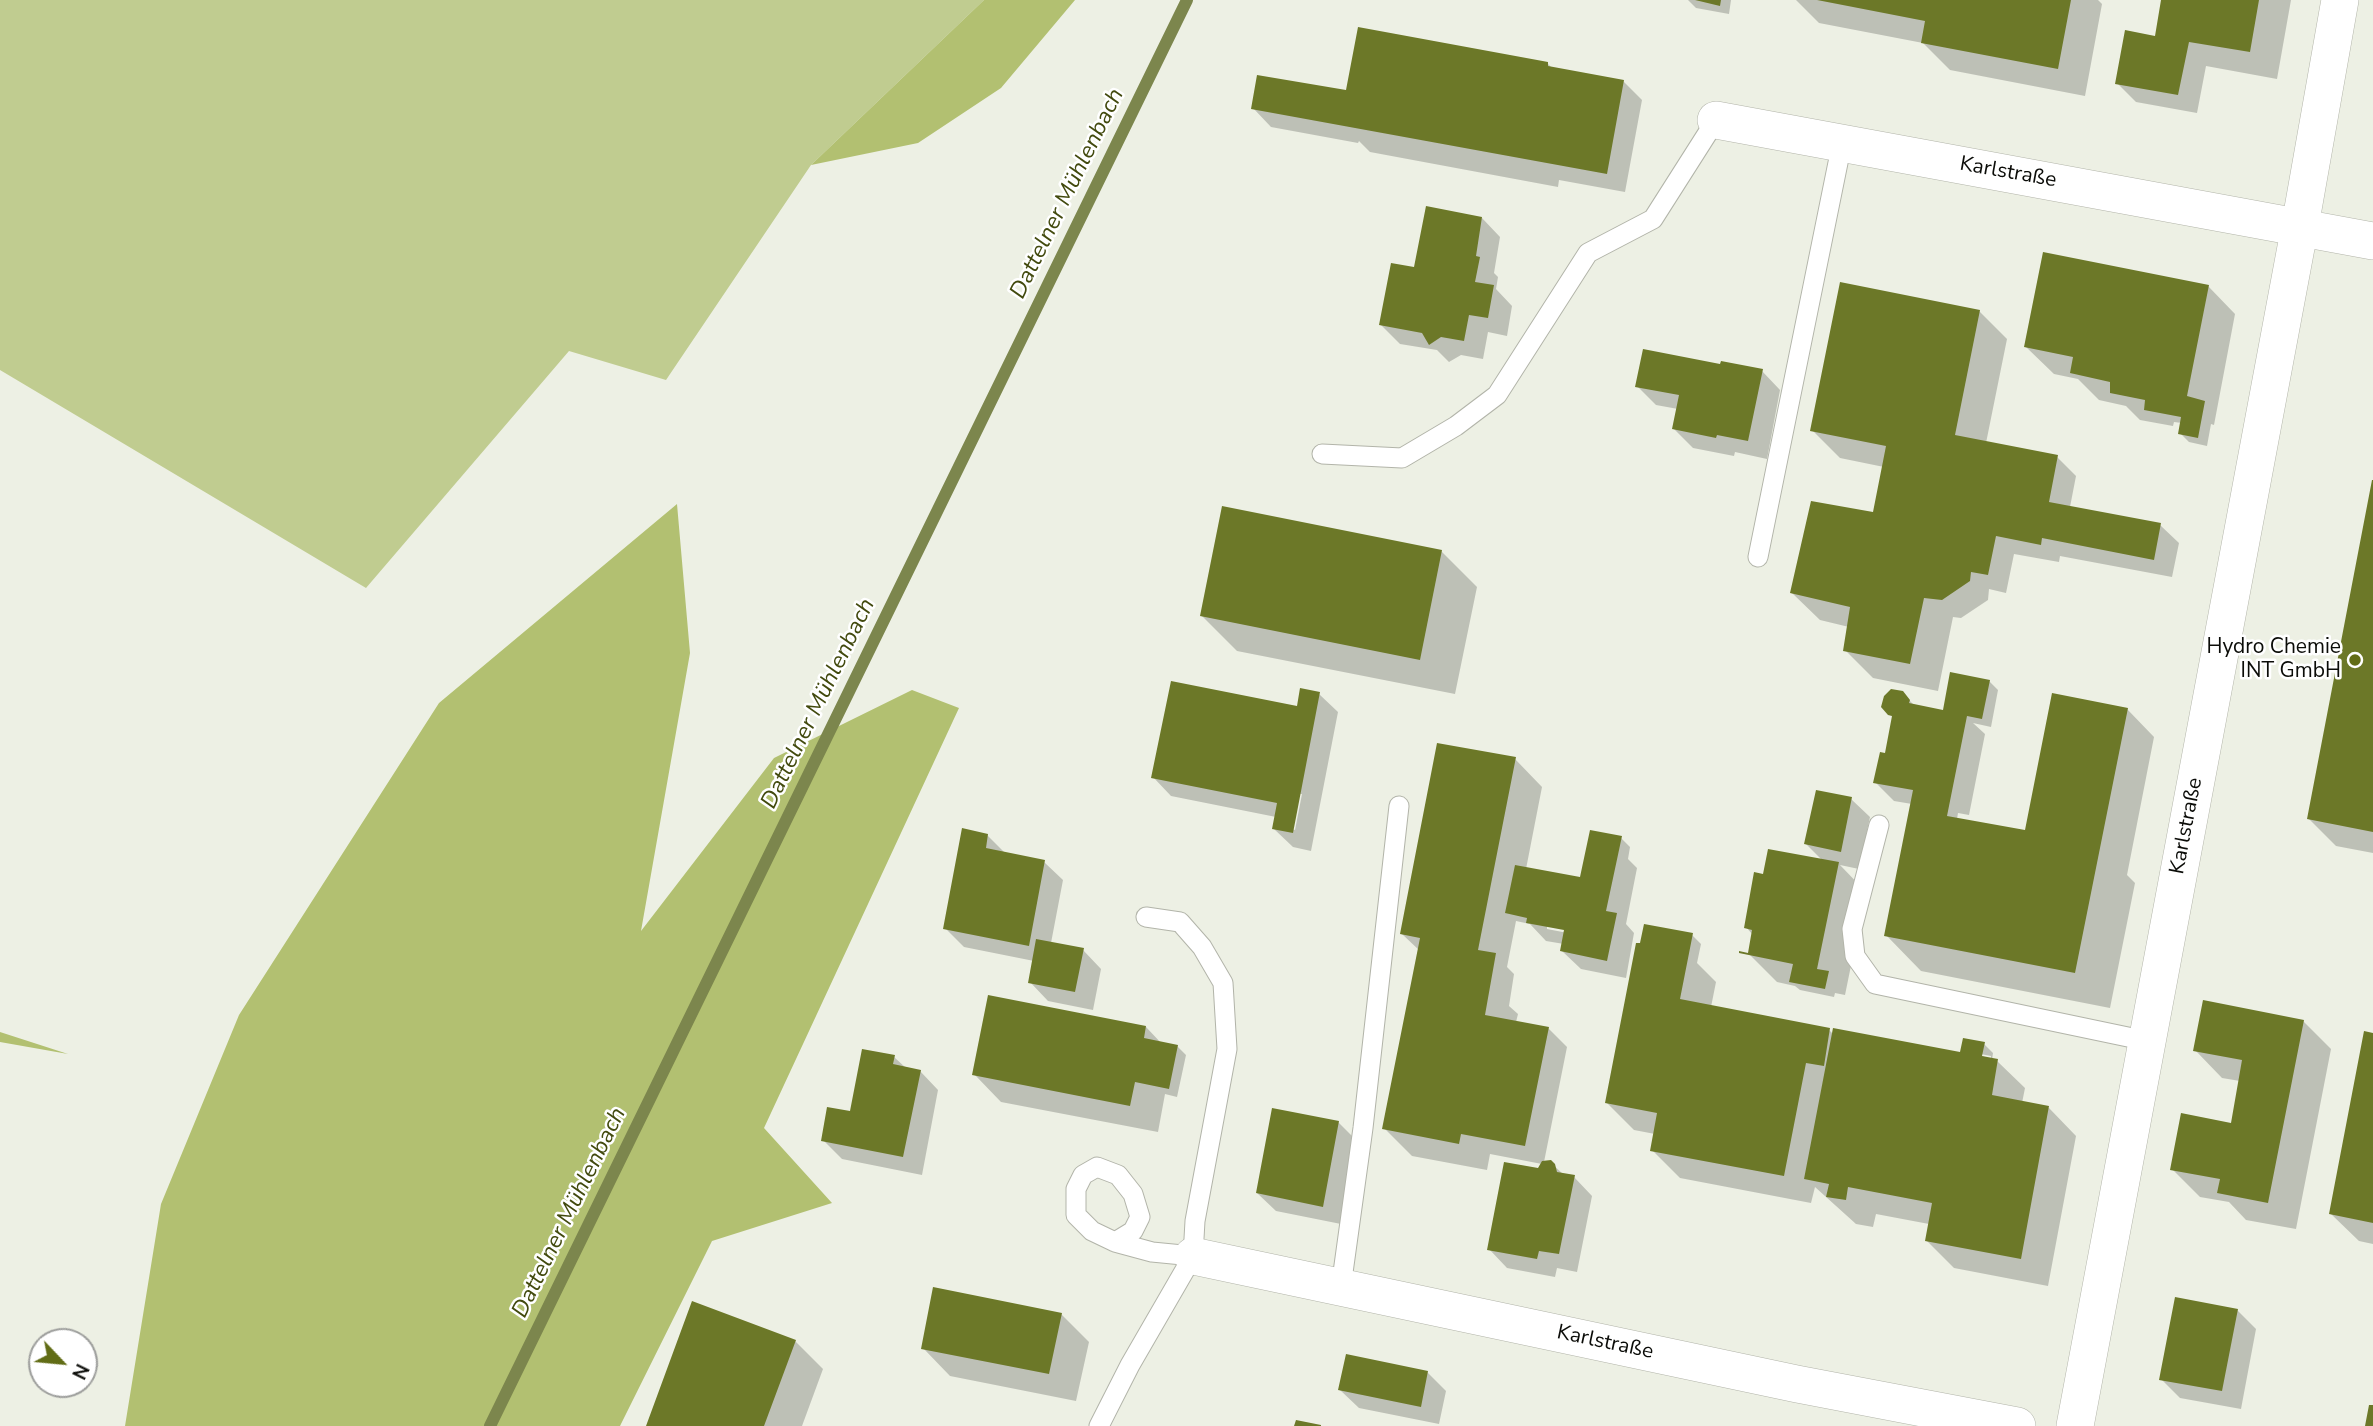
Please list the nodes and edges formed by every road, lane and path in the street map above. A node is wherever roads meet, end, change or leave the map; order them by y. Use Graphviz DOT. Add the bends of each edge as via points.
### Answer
graph roads {
  1 [pos="2340,0"];
  2 [pos="1716,120"];
  3 [pos="1842,143"];
  4 [pos="2300,226"];
  5 [pos="2373,241"];
  6 [pos="1322,454"];
  7 [pos="1758,557"];
  8 [pos="1399,806"];
  9 [pos="1879,825"];
  10 [pos="1146,917"];
  11 [pos="2147,1041"];
  12 [pos="1115,1242"];
  13 [pos="1193,1256"];
  14 [pos="1341,1287"];
  15 [pos="1100,1426"];
  16 [pos="2017,1426"];
  17 [pos="2075,1426"];
  1 -- 4 [label="street, Karlstraße"];
  2 -- 3 [label="street, Karlstraße"];
  2 -- 6 [label="lane" via="1653,219 1588,253 1497,395 1402,458"];
  3 -- 4 [label="street, Karlstraße"];
  3 -- 7 [label="lane"];
  4 -- 5 [label="street, Karlstraße"];
  4 -- 11 [label="street, Karlstraße"];
  8 -- 14 [label="lane"];
  9 -- 11 [label="lane" via="1852,929 1855,956 1875,984"];
  10 -- 13 [label="lane" via="1180,922 1202,947 1223,983 1227,1049 1195,1221"];
  11 -- 17 [label="street, Karlstraße"];
  12 -- 13 [label="lane"];
  13 -- 14 [label="street, Karlstraße"];
  13 -- 15 [label="lane"];
  14 -- 16 [label="street, Karlstraße"];
}
